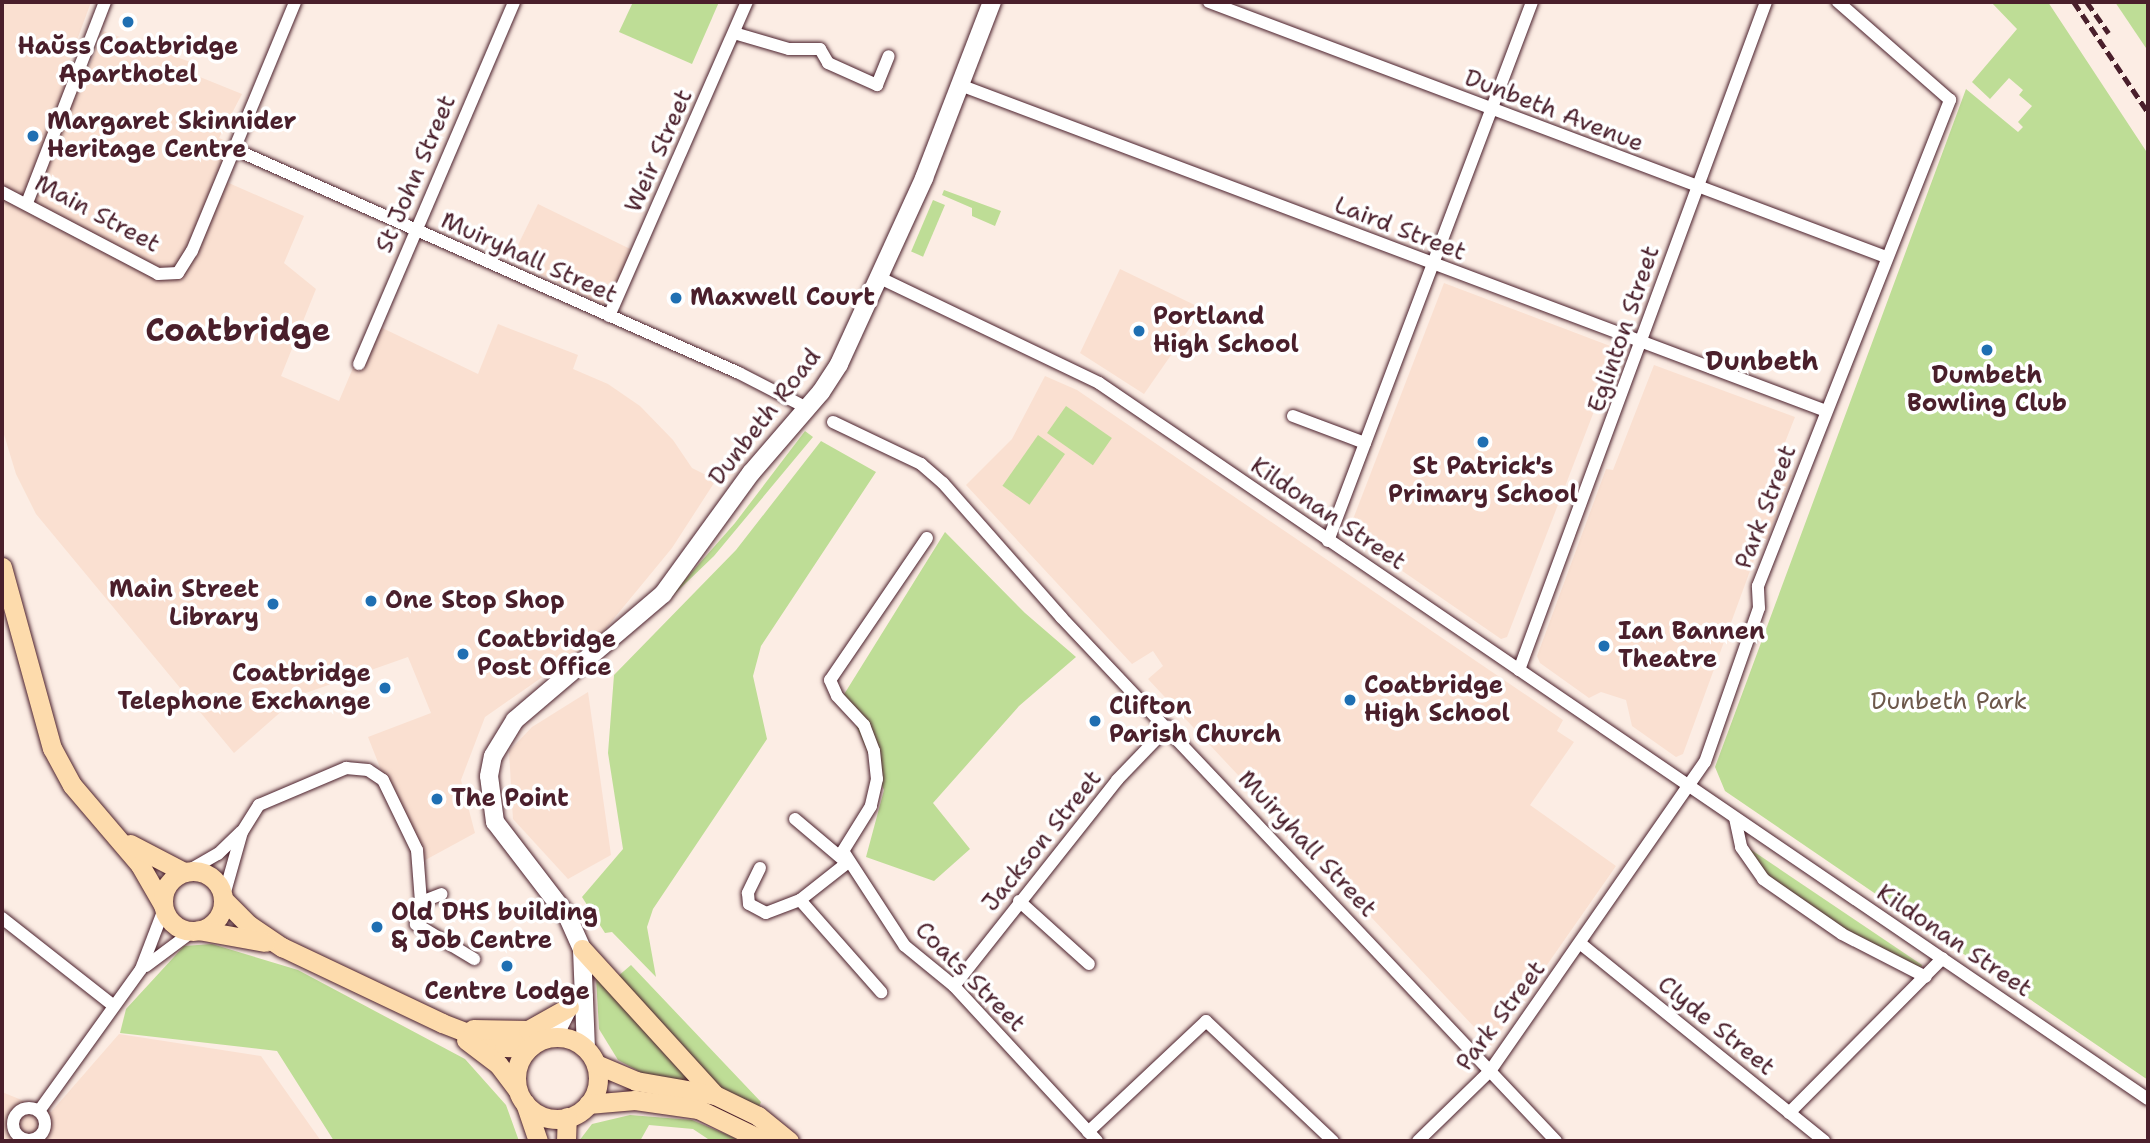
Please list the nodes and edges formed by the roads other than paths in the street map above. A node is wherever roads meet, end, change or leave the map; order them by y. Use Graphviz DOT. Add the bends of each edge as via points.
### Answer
graph roads {
  1 [pos="105,2"];
  2 [pos="295,2"];
  3 [pos="514,2"];
  4 [pos="747,2"];
  5 [pos="992,2"];
  6 [pos="1209,2"];
  7 [pos="1532,2"];
  8 [pos="1766,2"];
  9 [pos="1838,2"];
  10 [pos="734,33"];
  11 [pos="889,55"];
  12 [pos="960,85"];
  13 [pos="1491,110"];
  14 [pos="234,149"];
  15 [pos="1696,187"];
  16 [pos="2,192"];
  17 [pos="27,203"];
  18 [pos="413,230"];
  19 [pos="1886,257"];
  20 [pos="1430,264"];
  21 [pos="878,277"];
  22 [pos="609,316"];
  23 [pos="1639,341"];
  24 [pos="359,364"];
  25 [pos="807,408"];
  26 [pos="1826,411"];
  27 [pos="1293,416"];
  28 [pos="833,422"];
  29 [pos="1365,443"];
  30 [pos="928,538"];
  31 [pos="1328,541"];
  32 [pos="2,568"];
  33 [pos="1519,670"];
  34 [pos="1168,727"];
  35 [pos="1688,786"];
  36 [pos="1735,818"];
  37 [pos="796,819"];
  38 [pos="112,831"];
  39 [pos="242,832"];
  40 [pos="847,863"];
  41 [pos="760,868"];
  42 [pos="186,872"];
  43 [pos="442,894"];
  44 [pos="223,899"];
  45 [pos="800,900"];
  46 [pos="1019,901"];
  47 [pos="421,902"];
  48 [pos="163,907"];
  49 [pos="2,918"];
  50 [pos="196,930"];
  51 [pos="1581,944"];
  52 [pos="282,947"];
  53 [pos="583,956"];
  54 [pos="1943,958"];
  55 [pos="474,959"];
  56 [pos="1089,964"];
  57 [pos="141,969"];
  58 [pos="1926,977"];
  59 [pos="954,986"];
  60 [pos="881,992"];
  61 [pos="114,1006"];
  62 [pos="569,1007"];
  63 [pos="448,1026"];
  64 [pos="536,1043"];
  65 [pos="591,1057"];
  66 [pos="1490,1072"];
  67 [pos="715,1095"];
  68 [pos="521,1097"];
  69 [pos="2148,1099"];
  70 [pos="588,1104"];
  71 [pos="38,1111"];
  72 [pos="1789,1112"];
  73 [pos="567,1117"];
  74 [pos="1092,1136"];
  75 [pos="538,1141"];
  76 [pos="566,1141"];
  77 [pos="764,1141"];
  78 [pos="789,1141"];
  79 [pos="1333,1141"];
  80 [pos="1418,1141"];
  81 [pos="1556,1141"];
  82 [pos="1824,1141"];
  1 -- 17 [label="street"];
  2 -- 14 [label="street"];
  3 -- 18 [label="street, St John Street"];
  4 -- 10 [label="street, Weir Street"];
  5 -- 12 [label="main road, Dunbeth Road"];
  6 -- 13 [label="street, Dunbeth Avenue"];
  7 -- 13 [label="street"];
  8 -- 15 [label="street, Eglinton Street"];
  9 -- 19 [label="street, Park Street" via="1950,100"];
  10 -- 11 [label="street" via="789,49 820,49 828,63 877,85"];
  10 -- 22 [label="street, Weir Street"];
  12 -- 20 [label="street, Laird Street"];
  12 -- 21 [label="main road, Dunbeth Road"];
  13 -- 15 [label="street, Dunbeth Avenue"];
  13 -- 20 [label="street"];
  14 -- 17 [label="street, Main Street" via="184,268 171,276 158,274"];
  14 -- 18 [label="street, Muiryhall Street"];
  15 -- 19 [label="street, Dunbeth Avenue"];
  15 -- 23 [label="street, Eglinton Street"];
  16 -- 17 [label="street, Main Street"];
  18 -- 22 [label="street, Muiryhall Street"];
  18 -- 24 [label="street, St John Street"];
  19 -- 26 [label="street, Park Street"];
  20 -- 23 [label="street, Laird Street"];
  20 -- 29 [label="street"];
  21 -- 25 [label="main road, Dunbeth Road" via="839,364"];
  21 -- 31 [label="street, Kildonan Street" via="1099,383"];
  22 -- 25 [label="street, Muiryhall Street"];
  23 -- 26 [label="street, Laird Street"];
  23 -- 33 [label="street, Eglinton Street" via="1640,353"];
  25 -- 53 [label="main road, Dunbeth Road" via="751,473 663,594 515,720 493,756 489,776 495,822 568,917"];
  26 -- 35 [label="street, Park Street" via="1758,586 1759,608 1710,751"];
  27 -- 29 [label="street"];
  28 -- 34 [label="street, Muiryhall Street" via="898,451 943,483 1060,617"];
  29 -- 31 [label="street"];
  30 -- 40 [label="street" via="830,680 863,725 874,751 877,779 871,806 843,851"];
  31 -- 33 [label="street, Kildonan Street"];
  32 -- 38 [label="main road" via="52,748 72,785"];
  33 -- 35 [label="street, Kildonan Street"];
  34 -- 46 [label="street, Jackson Street" via="1117,780"];
  34 -- 66 [label="street, Muiryhall Street"];
  35 -- 36 [label="street, Kildonan Street"];
  35 -- 51 [label="street, Park Street"];
  36 -- 54 [label="street, Kildonan Street"];
  36 -- 58 [label="street, Kildonan Street" via="1741,847 1763,879 1842,934"];
  37 -- 40 [label="street, Coats Street"];
  38 -- 42 [label="main road"];
  38 -- 48 [label="main road" via="140,865"];
  39 -- 42 [label="street" via="218,854"];
  39 -- 44 [label="street"];
  39 -- 47 [label="street" via="267,800 346,768 368,770 383,780 417,850"];
  40 -- 45 [label="street"];
  40 -- 59 [label="street, Coats Street" via="905,946"];
  41 -- 45 [label="street" via="748,893 749,904 766,913"];
  42 -- 44 [label="main road" via="208,875"];
  42 -- 48 [label="main road" via="165,889"];
  43 -- 47 [label="street"];
  44 -- 50 [label="main road" via="218,917"];
  44 -- 52 [label="main road" via="249,925"];
  45 -- 60 [label="street"];
  46 -- 56 [label="street"];
  46 -- 59 [label="street, Jackson Street"];
  47 -- 55 [label="street" via="416,924"];
  48 -- 50 [label="main road" via="175,925"];
  48 -- 57 [label="street"];
  49 -- 61 [label="street"];
  50 -- 52 [label="main road"];
  50 -- 57 [label="street"];
  51 -- 66 [label="street, Park Street"];
  51 -- 72 [label="street, Clyde Street"];
  52 -- 63 [label="main road"];
  53 -- 62 [label="main road"];
  53 -- 65 [label="main road"];
  53 -- 67 [label="main road"];
  54 -- 58 [label="street"];
  54 -- 69 [label="street, Kildonan Street"];
  57 -- 61 [label="street"];
  58 -- 72 [label="street"];
  59 -- 74 [label="street, Coats Street"];
  61 -- 71 [label="street"];
  62 -- 63 [label="main road" via="528,1030"];
  62 -- 64 [label="main road" via="559,1026"];
  63 -- 64 [label="main road" via="504,1047"];
  63 -- 68 [label="main road" via="487,1054"];
  64 -- 65 [label="main road" via="568,1038"];
  64 -- 68 [label="main road" via="516,1072"];
  65 -- 67 [label="main road" via="636,1081"];
  65 -- 70 [label="main road" via="597,1085"];
  66 -- 80 [label="street, Park Street"];
  66 -- 81 [label="street, Muiryhall Street"];
  67 -- 78 [label="main road" via="758,1116"];
  68 -- 73 [label="main road" via="547,1118"];
  68 -- 75 [label="main road"];
  70 -- 73 [label="main road"];
  70 -- 77 [label="main road" via="635,1100 698,1109"];
  72 -- 82 [label="street, Clyde Street"];
  73 -- 76 [label="main road"];
  74 -- 79 [label="street" via="1206,1021"];
}
